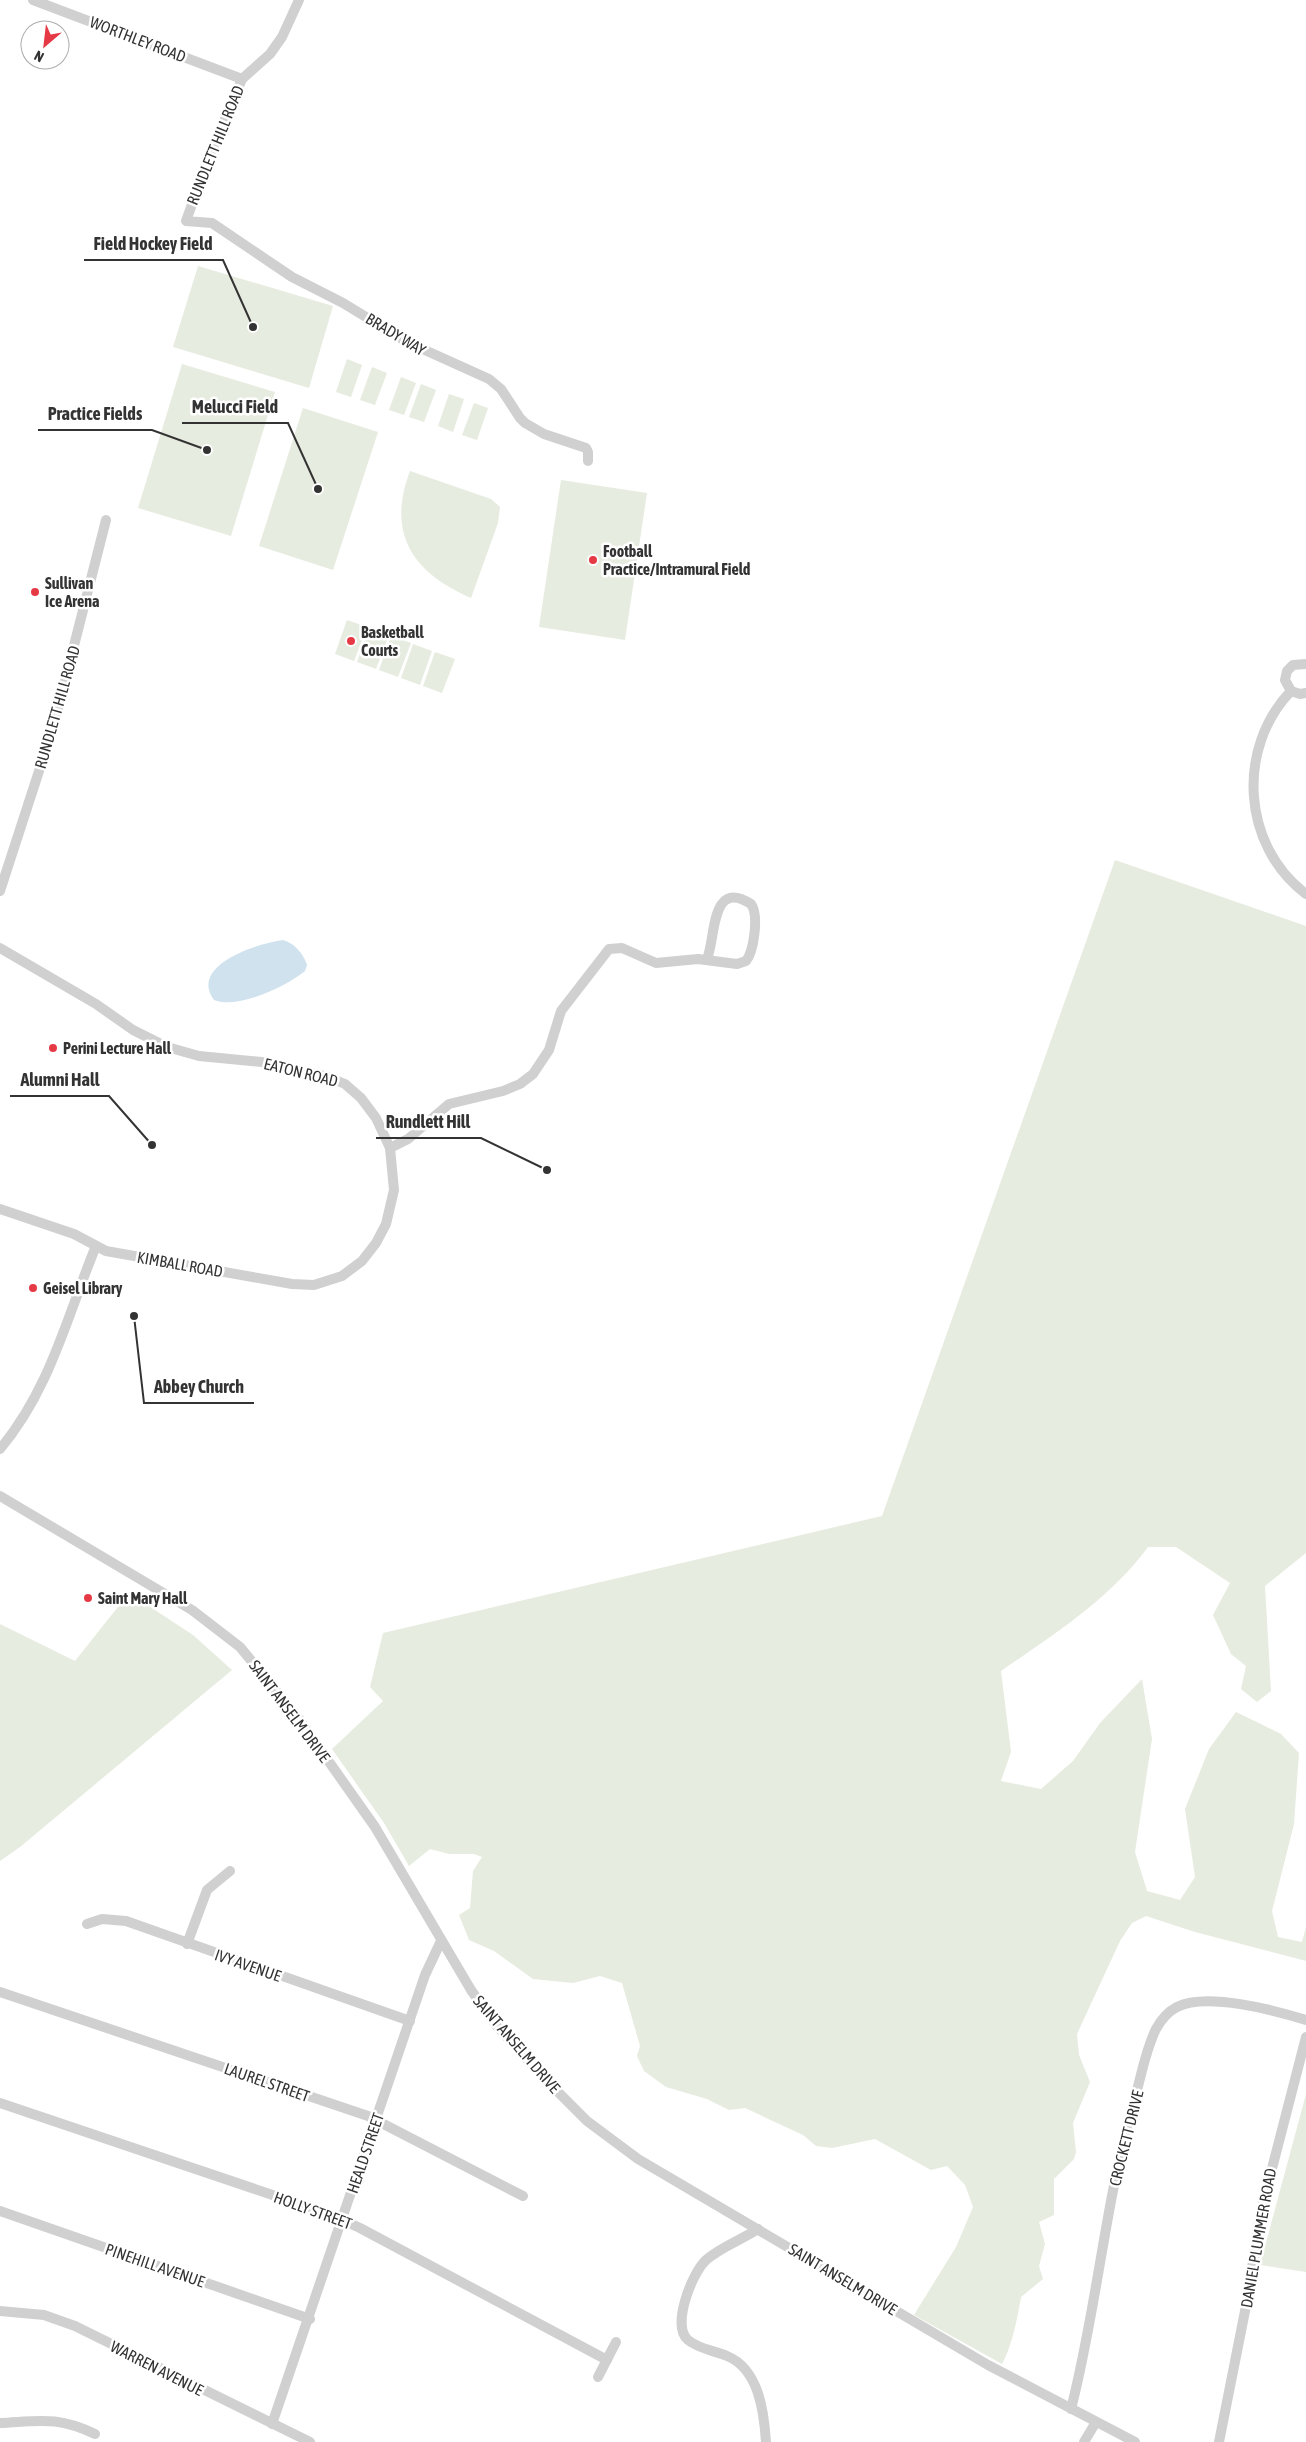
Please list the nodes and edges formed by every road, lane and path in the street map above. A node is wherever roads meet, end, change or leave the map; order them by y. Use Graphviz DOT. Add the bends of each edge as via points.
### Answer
graph roads {
  1 [pos="33,0"];
  2 [pos="300,0"];
  3 [pos="242,79"];
  4 [pos="186,221"];
  5 [pos="588,461"];
  6 [pos="106,520"];
  7 [pos="1306,664"];
  8 [pos="1291,691"];
  9 [pos="1306,693"];
  10 [pos="0,891"];
  11 [pos="1306,894"];
  12 [pos="0,948"];
  13 [pos="707,959"];
  14 [pos="390,1148"];
  15 [pos="0,1209"];
  16 [pos="96,1246"];
  17 [pos="0,1449"];
  18 [pos="0,1496"];
  19 [pos="230,1871"];
  20 [pos="86,1924"];
  21 [pos="442,1941"];
  22 [pos="187,1944"];
  23 [pos="0,1992"];
  24 [pos="1306,2020"];
  25 [pos="410,2021"];
  26 [pos="1306,2037"];
  27 [pos="0,2103"];
  28 [pos="377,2120"];
  29 [pos="523,2196"];
  30 [pos="0,2211"];
  31 [pos="343,2219"];
  32 [pos="758,2229"];
  33 [pos="0,2310"];
  34 [pos="310,2318"];
  35 [pos="616,2342"];
  36 [pos="607,2360"];
  37 [pos="598,2377"];
  38 [pos="1071,2409"];
  39 [pos="1096,2422"];
  40 [pos="0,2423"];
  41 [pos="272,2424"];
  42 [pos="95,2434"];
  43 [pos="310,2442"];
  44 [pos="766,2442"];
  45 [pos="1084,2442"];
  46 [pos="1136,2442"];
  47 [pos="1219,2442"];
  1 -- 3 [label="street, WORTHLEY ROAD"];
  2 -- 3 [label="street, RUNDLETT HILL ROAD" via="270,54"];
  3 -- 4 [label="street, RUNDLETT HILL ROAD"];
  4 -- 5 [label="street, BRADY WAY" via="212,223 292,277 344,303 407,342 489,378 501,389 520,418 544,434 586,448"];
  6 -- 10 [label="street, RUNDLETT HILL ROAD" via="53,728"];
  7 -- 8 [label="street" via="1297,664 1287,671 1286,684"];
  8 -- 9 [label="street"];
  8 -- 11 [label="street" via="1275,711 1260,741 1254,763 1254,796 1261,829 1274,859 1287,877"];
  12 -- 14 [label="street, EATON ROAD" via="90,1000 133,1030 168,1047 199,1056 262,1062 345,1084 369,1108"];
  13 -- 13 [label="street" via="737,964 748,958 755,915 750,904 736,898 724,901 718,908"];
  13 -- 14 [label="street" via="656,963 619,948 609,950 561,1011 549,1050 533,1074 503,1091 449,1104 408,1140"];
  14 -- 16 [label="street, KIMBALL ROAD" via="394,1190 384,1229 362,1261 342,1276 324,1283 292,1284 118,1254"];
  15 -- 16 [label="street, KIMBALL ROAD" via="74,1234"];
  16 -- 17 [label="street" via="46,1376 20,1423"];
  18 -- 21 [label="street, SAINT ANSELM DRIVE" via="192,1610 240,1648 296,1715 375,1827"];
  19 -- 22 [label="street" via="207,1890"];
  20 -- 22 [label="street, IVY AVENUE" via="115,1919"];
  21 -- 25 [label="street, HEALD STREET" via="429,1965"];
  21 -- 32 [label="street, SAINT ANSELM DRIVE" via="496,2025 587,2121 638,2159"];
  22 -- 25 [label="street, IVY AVENUE"];
  23 -- 28 [label="street, LAUREL STREET"];
  24 -- 38 [label="street, CROCKETT DRIVE" via="1274,2011 1196,2001 1175,2008 1160,2022 1122,2144"];
  25 -- 28 [label="street, HEALD STREET"];
  26 -- 47 [label="street, DANIEL PLUMMER ROAD" via="1260,2215"];
  27 -- 31 [label="street, HOLLY STREET"];
  28 -- 29 [label="street, LAUREL STREET"];
  28 -- 31 [label="street, HEALD STREET"];
  30 -- 34 [label="street, PINEHILL AVENUE"];
  31 -- 34 [label="street, HEALD STREET"];
  31 -- 36 [label="street, HOLLY STREET"];
  32 -- 38 [label="street, SAINT ANSELM DRIVE" via="968,2353"];
  32 -- 44 [label="street" via="702,2264 683,2311 682,2331 687,2340 729,2357 745,2368 759,2398"];
  33 -- 41 [label="street, WARREN AVENUE" via="44,2315 75,2326"];
  34 -- 41 [label="street, HEALD STREET"];
  35 -- 36 [label="street"];
  36 -- 37 [label="street"];
  38 -- 39 [label="street, SAINT ANSELM DRIVE"];
  39 -- 45 [label="street"];
  39 -- 46 [label="street, SAINT ANSELM DRIVE"];
  40 -- 42 [label="street" via="54,2420 77,2425"];
  41 -- 43 [label="street, WARREN AVENUE"];
}
